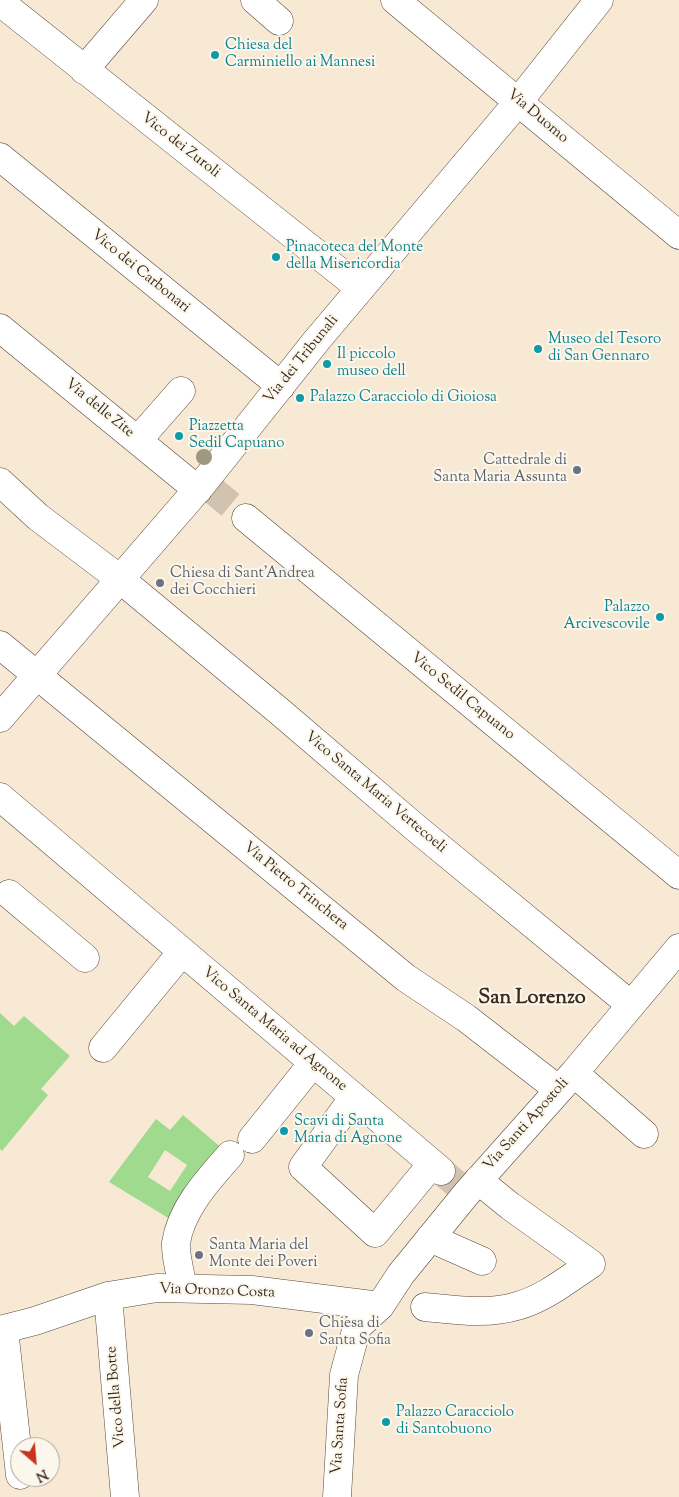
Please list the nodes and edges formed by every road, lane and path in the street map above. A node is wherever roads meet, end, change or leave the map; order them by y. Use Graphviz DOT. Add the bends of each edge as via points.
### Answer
graph roads {
  1 [pos="144,0"];
  2 [pos="255,0"];
  3 [pos="395,0"];
  4 [pos="599,0"];
  5 [pos="0,2"];
  6 [pos="279,21"];
  7 [pos="84,70"];
  8 [pos="519,101"];
  9 [pos="0,157"];
  10 [pos="679,235"];
  11 [pos="360,288"];
  12 [pos="0,328"];
  13 [pos="281,386"];
  14 [pos="181,391"];
  15 [pos="138,440"];
  16 [pos="0,482"];
  17 [pos="204,487"];
  18 [pos="246,518"];
  19 [pos="120,579"];
  20 [pos="0,645"];
  21 [pos="37,676"];
  22 [pos="0,718"];
  23 [pos="0,797"];
  24 [pos="679,875"];
  25 [pos="9,894"];
  26 [pos="679,948"];
  27 [pos="182,952"];
  28 [pos="85,958"];
  29 [pos="631,1005"];
  30 [pos="103,1048"];
  31 [pos="314,1063"];
  32 [pos="566,1082"];
  33 [pos="354,1097"];
  34 [pos="644,1134"];
  35 [pos="252,1139"];
  36 [pos="230,1155"];
  37 [pos="455,1179"];
  38 [pos="430,1238"];
  39 [pos="482,1261"];
  40 [pos="183,1288"];
  41 [pos="108,1296"];
  42 [pos="380,1306"];
  43 [pos="425,1307"];
  44 [pos="2,1330"];
  45 [pos="15,1437"];
  46 [pos="125,1497"];
  47 [pos="336,1497"];
  1 -- 7 [label="street"];
  2 -- 6 [label="street"];
  3 -- 8 [label="street, Via Duomo"];
  4 -- 8 [label="street, Via dei Tribunali"];
  5 -- 7 [label="street, Vico dei Zuroli"];
  7 -- 11 [label="street, Vico dei Zuroli"];
  8 -- 10 [label="street, Via Duomo"];
  8 -- 11 [label="street, Via dei Tribunali"];
  9 -- 13 [label="street, Vico dei Carbonari"];
  11 -- 13 [label="street, Via dei Tribunali"];
  12 -- 15 [label="street, Via delle Zite"];
  13 -- 17 [label="street, Via dei Tribunali"];
  14 -- 15 [label="street"];
  15 -- 17 [label="street, Via delle Zite"];
  16 -- 19 [label="street, Vico Santa Maria Vertecoeli" via="38,517"];
  17 -- 19 [label="street, Via dei Tribunali"];
  18 -- 24 [label="street, Vico Sedil Capuano"];
  19 -- 21 [label="street, Via dei Tribunali"];
  19 -- 29 [label="street, Vico Santa Maria Vertecoeli"];
  20 -- 21 [label="street, Via Pietro Trinchera"];
  21 -- 22 [label="street, Via dei Tribunali"];
  21 -- 32 [label="street, Via Pietro Trinchera" via="406,978"];
  23 -- 27 [label="street, Vico Santa Maria ad Agnone"];
  25 -- 28 [label="street"];
  26 -- 29 [label="street, Via Santi Apostoli"];
  27 -- 30 [label="street"];
  27 -- 31 [label="street, Vico Santa Maria ad Agnone"];
  29 -- 32 [label="street, Via Santi Apostoli"];
  31 -- 33 [label="street, Vico Santa Maria ad Agnone"];
  31 -- 35 [label="street"];
  32 -- 34 [label="street, Via Pietro Trinchera"];
  32 -- 37 [label="street, Via Santi Apostoli"];
  33 -- 37 [label="street, Vico Santa Maria ad Agnone"];
  33 -- 37 [label="street" via="303,1167 375,1233"];
  36 -- 40 [label="street" via="206,1183 183,1219 176,1244"];
  37 -- 38 [label="street, Via Santi Apostoli"];
  37 -- 43 [label="street, Vico Santa Maria ad Agnone" via="510,1206 592,1264 545,1294 518,1306 498,1310"];
  38 -- 39 [label="street"];
  38 -- 42 [label="street, Via Santi Apostoli"];
  40 -- 41 [label="street, Via Oronzo Costa" via="157,1288"];
  40 -- 42 [label="street, Via Oronzo Costa" via="252,1290"];
  41 -- 44 [label="street, Via Oronzo Costa"];
  41 -- 46 [label="street, Vico della Botte"];
  42 -- 47 [label="street, Via Santa Sofia" via="357,1327 344,1375"];
  44 -- 45 [label="street"];
}
